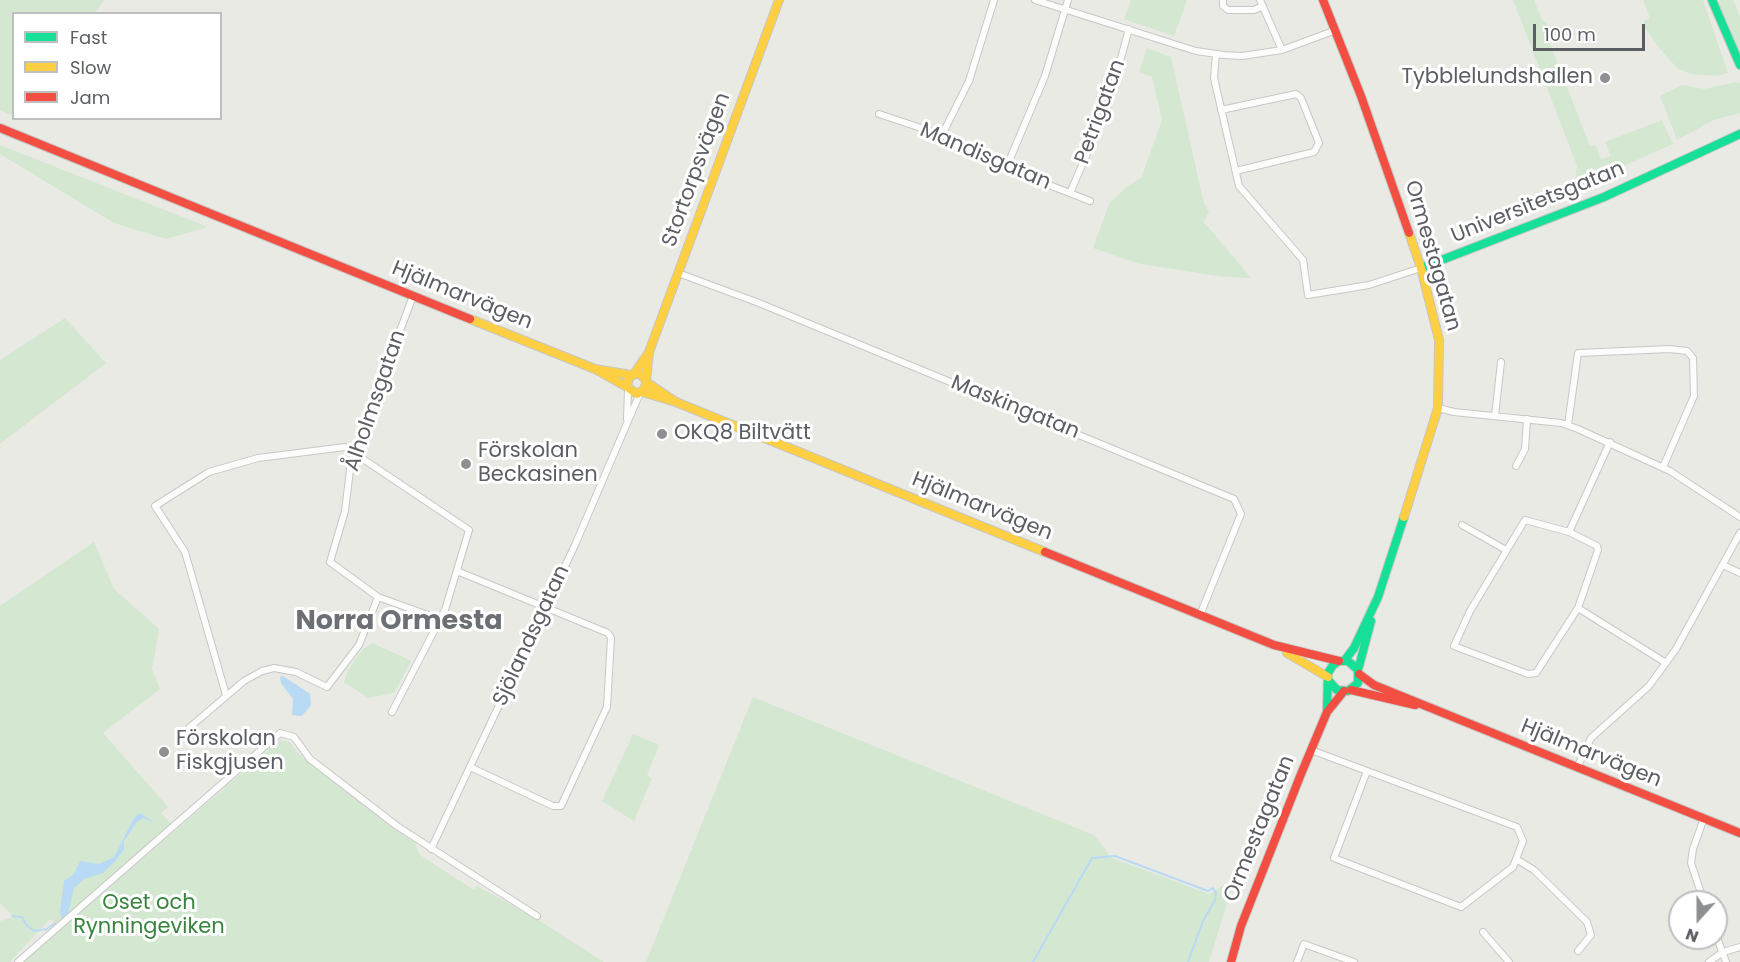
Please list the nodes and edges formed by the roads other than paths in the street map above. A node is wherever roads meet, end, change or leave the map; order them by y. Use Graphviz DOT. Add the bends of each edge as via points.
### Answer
graph roads {
  1 [pos="779,0"];
  2 [pos="994,0"];
  3 [pos="1035,0"];
  4 [pos="1068,0"];
  5 [pos="1223,0"];
  6 [pos="1323,0"];
  7 [pos="1713,0"];
  8 [pos="1262,3"];
  9 [pos="1065,9"];
  10 [pos="1129,29"];
  11 [pos="1336,30"];
  12 [pos="1282,50"];
  13 [pos="1216,54"];
  14 [pos="1740,65"];
  15 [pos="1221,110"];
  16 [pos="879,114"];
  17 [pos="0,128"];
  18 [pos="1740,134"];
  19 [pos="942,135"];
  20 [pos="1007,166"];
  21 [pos="1236,171"];
  22 [pos="1070,193"];
  23 [pos="1090,201"];
  24 [pos="1421,268"];
  25 [pos="678,273"];
  26 [pos="414,296"];
  27 [pos="649,352"];
  28 [pos="1501,362"];
  29 [pos="595,369"];
  30 [pos="633,375"];
  31 [pos="646,381"];
  32 [pos="628,388"];
  33 [pos="641,393"];
  34 [pos="676,402"];
  35 [pos="1438,408"];
  36 [pos="1495,416"];
  37 [pos="1527,419"];
  38 [pos="627,420"];
  39 [pos="1568,425"];
  40 [pos="1610,442"];
  41 [pos="354,452"];
  42 [pos="1516,466"];
  43 [pos="1663,467"];
  44 [pos="1740,517"];
  45 [pos="1462,525"];
  46 [pos="1569,532"];
  47 [pos="1740,533"];
  48 [pos="1506,550"];
  49 [pos="1723,565"];
  50 [pos="457,571"];
  51 [pos="1740,573"];
  52 [pos="378,597"];
  53 [pos="1378,597"];
  54 [pos="546,608"];
  55 [pos="1578,608"];
  56 [pos="1200,615"];
  57 [pos="439,619"];
  58 [pos="1274,645"];
  59 [pos="1342,661"];
  60 [pos="1666,663"];
  61 [pos="1359,672"];
  62 [pos="1329,679"];
  63 [pos="1348,690"];
  64 [pos="226,695"];
  65 [pos="1428,707"];
  66 [pos="392,712"];
  67 [pos="1327,712"];
  68 [pos="190,728"];
  69 [pos="1311,750"];
  70 [pos="470,767"];
  71 [pos="1577,768"];
  72 [pos="1367,771"];
  73 [pos="1704,819"];
  74 [pos="1740,833"];
  75 [pos="431,849"];
  76 [pos="1516,859"];
  77 [pos="1700,890"];
  78 [pos="537,916"];
  79 [pos="1483,932"];
  80 [pos="1740,947"];
  81 [pos="1578,951"];
  82 [pos="1723,952"];
  83 [pos="18,962"];
  84 [pos="1231,962"];
  85 [pos="1297,962"];
  86 [pos="1354,962"];
  87 [pos="1509,962"];
  88 [pos="1709,962"];
  89 [pos="1726,962"];
  1 -- 25 [label="main road, Stortorpsvägen"];
  2 -- 19 [label="street" via="969,81"];
  3 -- 9 [label="street"];
  4 -- 9 [label="street"];
  5 -- 8 [label="street" via="1228,10 1254,10"];
  6 -- 11 [label="main road, Ormestagatan"];
  7 -- 14 [label="main road"];
  8 -- 12 [label="street"];
  9 -- 10 [label="street"];
  9 -- 20 [label="street" via="1041,87"];
  10 -- 13 [label="street"];
  10 -- 22 [label="street, Petrigatan" via="1108,105"];
  11 -- 12 [label="street"];
  11 -- 24 [label="main road, Ormestagatan"];
  12 -- 13 [label="street" via="1242,56"];
  13 -- 15 [label="street" via="1213,74"];
  15 -- 21 [label="street"];
  15 -- 21 [label="street" via="1296,93 1319,144 1314,152"];
  16 -- 19 [label="street, Mandisgatan"];
  17 -- 26 [label="main road, Hjälmarvägen"];
  18 -- 24 [label="main road, Universitetsgatan" via="1604,197"];
  19 -- 20 [label="street, Mandisgatan"];
  20 -- 22 [label="street, Mandisgatan"];
  21 -- 24 [label="street, Universitetsgatan" via="1241,188 1303,260 1308,295 1372,284"];
  22 -- 23 [label="street, Mandisgatan"];
  24 -- 35 [label="main road, Ormestagatan" via="1439,340"];
  25 -- 27 [label="main road, Stortorpsvägen"];
  25 -- 56 [label="street, Maskingatan" via="1234,499 1240,509 1238,521"];
  26 -- 29 [label="main road, Hjälmarvägen"];
  26 -- 41 [label="street, Ålholmsgatan"];
  27 -- 30 [label="main road, Stortorpsvägen"];
  27 -- 31 [label="main road, Stortorpsvägen"];
  28 -- 36 [label="street"];
  29 -- 30 [label="main road, Hjälmarvägen"];
  29 -- 32 [label="main road, Hjälmarvägen"];
  30 -- 31 [label="main road"];
  30 -- 32 [label="main road"];
  31 -- 33 [label="main road"];
  31 -- 34 [label="main road, Hjälmarvägen"];
  32 -- 33 [label="main road"];
  32 -- 38 [label="street, Sjölandsgatan"];
  33 -- 34 [label="main road, Hjälmarvägen"];
  33 -- 38 [label="street, Sjölandsgatan"];
  34 -- 56 [label="main road, Hjälmarvägen"];
  35 -- 36 [label="street"];
  35 -- 53 [label="main road, Ormestagatan"];
  36 -- 37 [label="street"];
  37 -- 39 [label="street"];
  37 -- 42 [label="street" via="1525,449"];
  38 -- 54 [label="street, Sjölandsgatan"];
  39 -- 40 [label="street"];
  39 -- 43 [label="street" via="1578,353 1687,351 1693,358 1694,396"];
  40 -- 43 [label="street"];
  40 -- 46 [label="street"];
  41 -- 50 [label="street" via="469,530"];
  41 -- 52 [label="street, Ålholmsgatan" via="343,520 330,562"];
  41 -- 64 [label="street" via="345,447 258,458 203,474 155,506 185,552"];
  43 -- 44 [label="street"];
  45 -- 48 [label="street"];
  46 -- 48 [label="street" via="1525,520"];
  46 -- 55 [label="street" via="1598,550"];
  47 -- 49 [label="street"];
  48 -- 55 [label="street" via="1454,646 1528,674 1536,673"];
  49 -- 51 [label="street"];
  49 -- 60 [label="street"];
  50 -- 54 [label="street"];
  50 -- 57 [label="street" via="446,610"];
  52 -- 57 [label="street, Ålholmsgatan"];
  52 -- 64 [label="street" via="359,645 327,687 296,672 274,668 252,675"];
  53 -- 59 [label="main road, Ormestagatan" via="1354,648"];
  53 -- 61 [label="main road, Ormestagatan"];
  54 -- 70 [label="street, Sjölandsgatan"];
  54 -- 70 [label="street" via="608,633 611,638 608,707 565,799 561,806 553,806"];
  55 -- 60 [label="street"];
  56 -- 58 [label="main road, Hjälmarvägen"];
  57 -- 66 [label="street"];
  58 -- 59 [label="main road, Hjälmarvägen"];
  58 -- 62 [label="main road, Hjälmarvägen"];
  59 -- 61 [label="main road" via="1354,664"];
  59 -- 62 [label="main road" via="1330,668"];
  60 -- 71 [label="street" via="1642,693 1591,738"];
  61 -- 63 [label="main road" via="1358,683"];
  61 -- 65 [label="main road, Hjälmarvägen" via="1374,685"];
  62 -- 63 [label="main road" via="1335,688"];
  62 -- 67 [label="main road, Ormestagatan"];
  63 -- 65 [label="main road, Hjälmarvägen"];
  63 -- 67 [label="main road, Ormestagatan"];
  64 -- 68 [label="street"];
  65 -- 71 [label="main road, Hjälmarvägen"];
  67 -- 69 [label="main road, Ormestagatan"];
  69 -- 72 [label="street"];
  69 -- 84 [label="main road, Ormestagatan" via="1241,926"];
  70 -- 75 [label="street, Sjölandsgatan"];
  71 -- 73 [label="main road, Hjälmarvägen"];
  72 -- 76 [label="street" via="1517,827 1523,841"];
  72 -- 76 [label="street" via="1334,858 1461,908 1513,867"];
  73 -- 74 [label="main road, Hjälmarvägen"];
  73 -- 77 [label="street" via="1691,863"];
  75 -- 78 [label="street"];
  75 -- 83 [label="street" via="318,766 294,737 280,733"];
  76 -- 81 [label="street" via="1534,870 1587,922 1591,935"];
  79 -- 87 [label="street"];
  80 -- 82 [label="street"];
  82 -- 88 [label="street"];
  82 -- 89 [label="street"];
  85 -- 86 [label="street" via="1304,945"];
}
